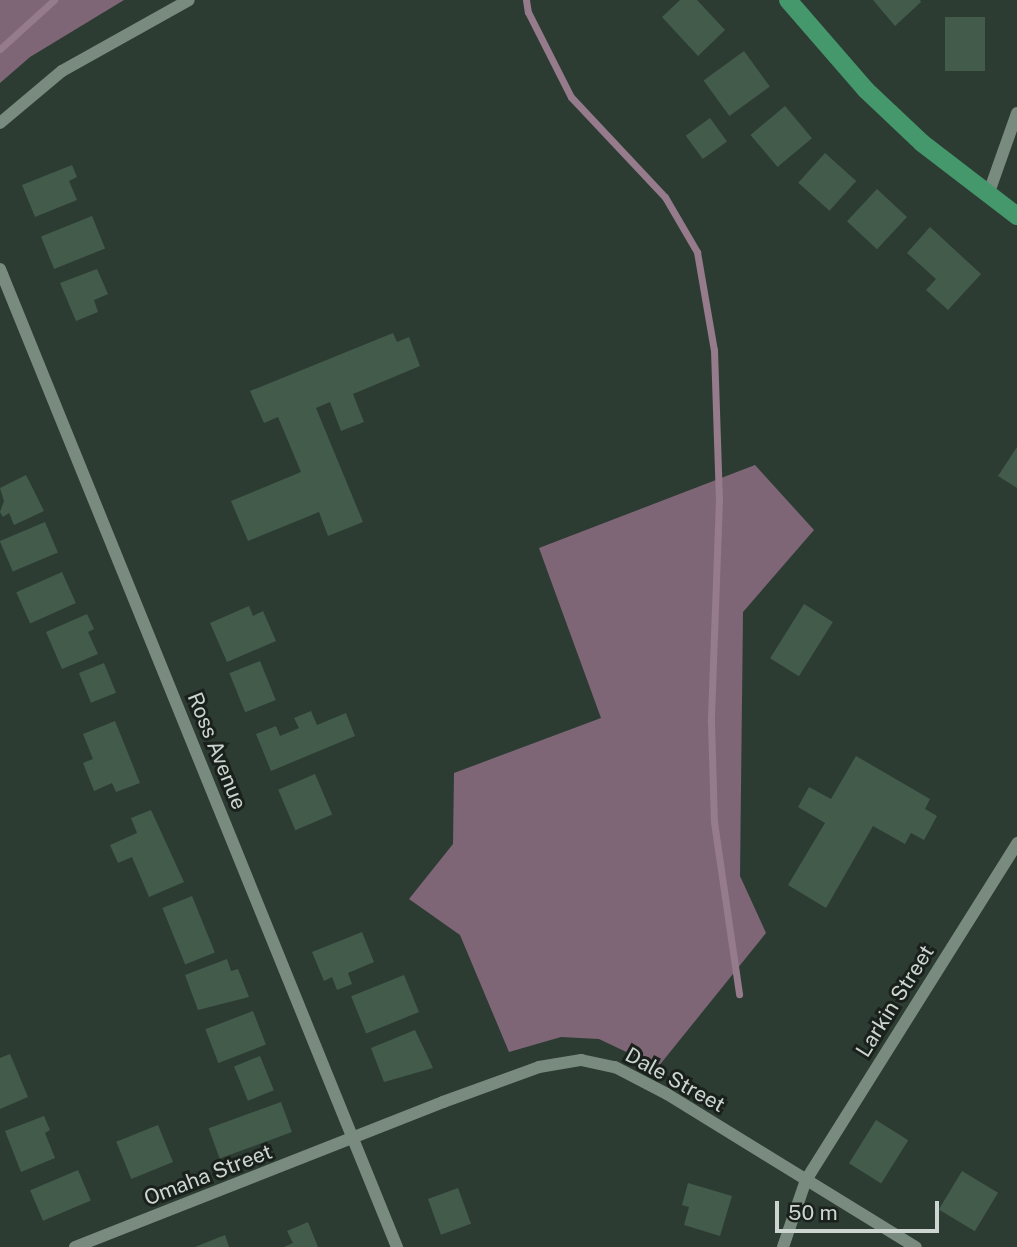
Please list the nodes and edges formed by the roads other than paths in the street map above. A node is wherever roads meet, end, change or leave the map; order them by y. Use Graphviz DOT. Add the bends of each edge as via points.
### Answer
graph roads {
  1 [pos="189,0"];
  2 [pos="788,0"];
  3 [pos="1017,113"];
  4 [pos="0,123"];
  5 [pos="988,195"];
  6 [pos="1017,216"];
  7 [pos="0,270"];
  8 [pos="1017,843"];
  9 [pos="355,1140"];
  10 [pos="806,1180"];
  11 [pos="75,1247"];
  12 [pos="397,1247"];
  13 [pos="783,1247"];
  14 [pos="916,1247"];
  1 -- 4 [label="street" via="62,71"];
  2 -- 5 [label="main road" via="866,90"];
  3 -- 5 [label="street"];
  5 -- 6 [label="main road"];
  7 -- 9 [label="street, Ross Avenue"];
  8 -- 10 [label="street, Larkin Street"];
  9 -- 10 [label="street, Dale Street" via="539,1067 582,1060 615,1067 667,1094"];
  9 -- 11 [label="street, Omaha Street"];
  9 -- 12 [label="street, Ross Avenue"];
  10 -- 13 [label="street, Larkin Street"];
  10 -- 14 [label="street, Dale Street"];
}
